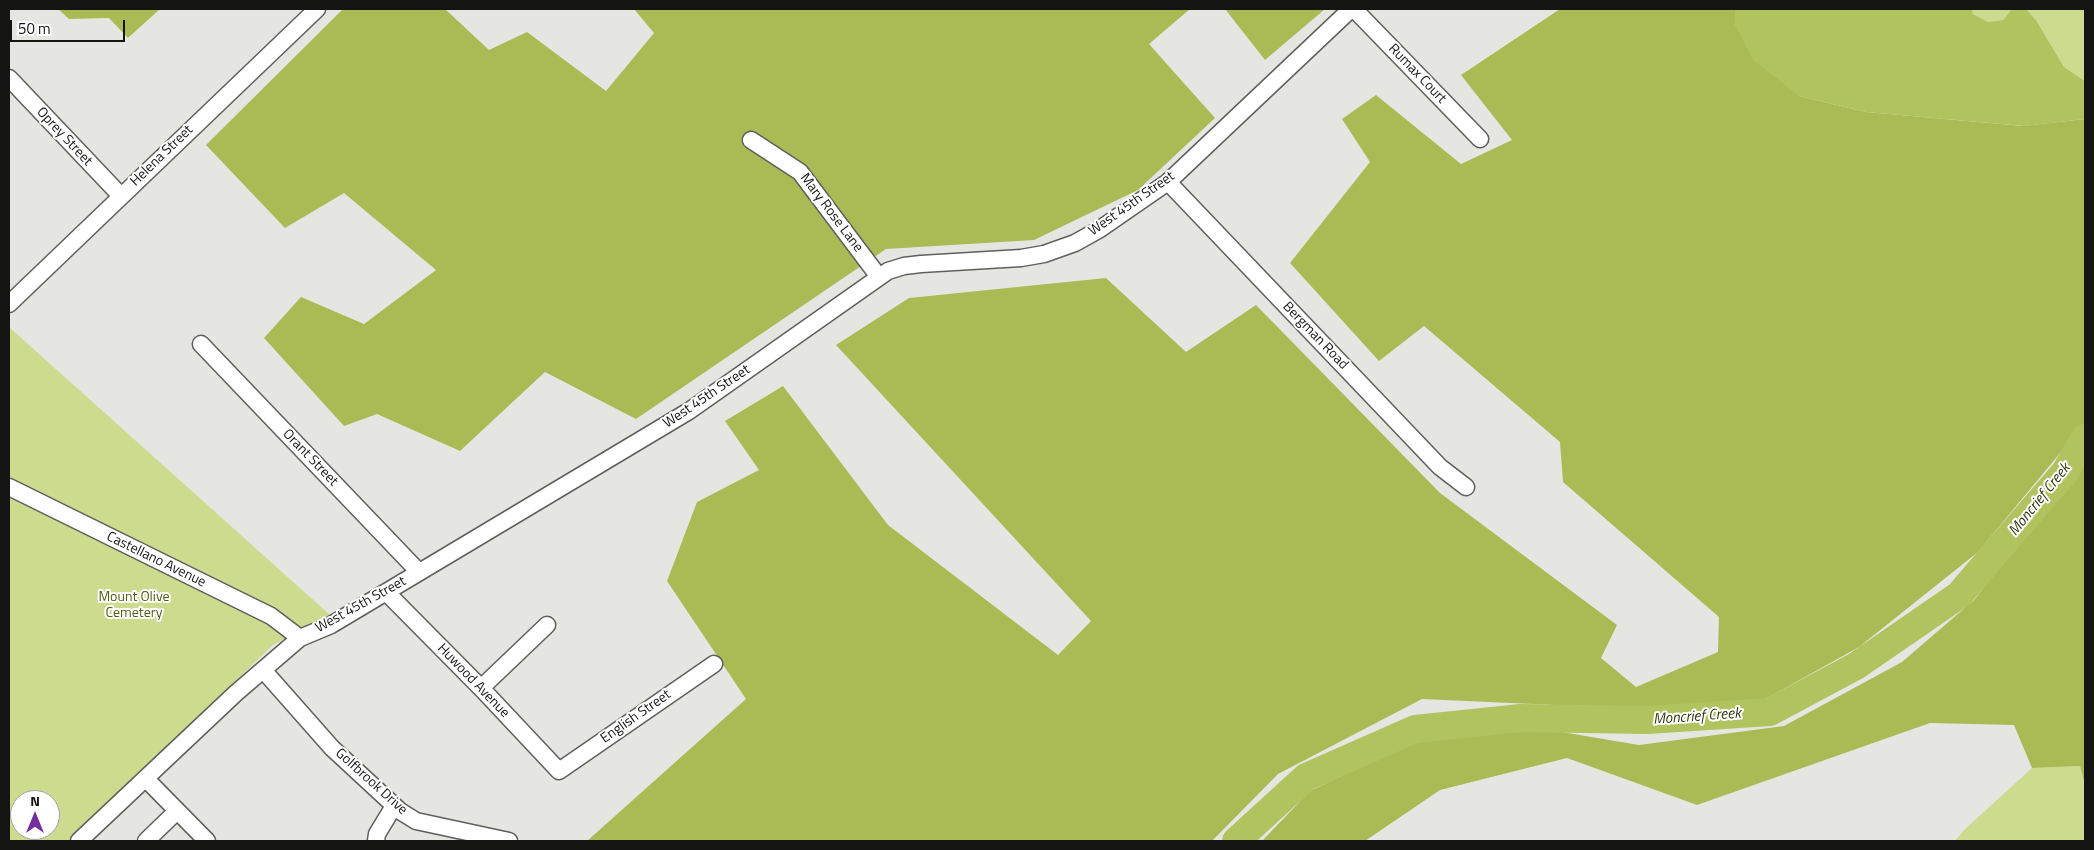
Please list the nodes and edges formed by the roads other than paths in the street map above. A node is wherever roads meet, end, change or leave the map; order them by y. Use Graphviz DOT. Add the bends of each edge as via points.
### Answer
graph roads {
  1 [pos="316,9"];
  2 [pos="1353,9"];
  3 [pos="9,78"];
  4 [pos="1480,139"];
  5 [pos="750,140"];
  6 [pos="1168,182"];
  7 [pos="121,196"];
  8 [pos="879,277"];
  9 [pos="9,304"];
  10 [pos="201,344"];
  11 [pos="9,487"];
  12 [pos="1466,487"];
  13 [pos="419,572"];
  14 [pos="386,592"];
  15 [pos="547,625"];
  16 [pos="300,638"];
  17 [pos="714,664"];
  18 [pos="264,670"];
  19 [pos="481,688"];
  20 [pos="559,771"];
  21 [pos="146,779"];
  22 [pos="394,806"];
  23 [pos="177,811"];
  24 [pos="503,840"];
  25 [pos="79,841"];
  26 [pos="146,841"];
  27 [pos="207,841"];
  28 [pos="376,841"];
  1 -- 7 [label="street, Helena Street"];
  2 -- 4 [label="street, Rumax Court"];
  2 -- 6 [label="street, West 45th Street"];
  3 -- 7 [label="street, Oprey Street"];
  5 -- 8 [label="street, Mary Rose Lane" via="800,172"];
  6 -- 8 [label="street, West 45th Street" via="1100,229 1075,243 1044,254 904,266"];
  6 -- 12 [label="street, Bergman Road" via="1440,467"];
  7 -- 9 [label="street, Helena Street"];
  8 -- 13 [label="street, West 45th Street" via="689,411"];
  10 -- 13 [label="street, Orant Street"];
  11 -- 16 [label="street, Castellano Avenue" via="271,616"];
  13 -- 14 [label="street, West 45th Street"];
  14 -- 16 [label="street, West 45th Street"];
  14 -- 19 [label="street, Huwood Avenue"];
  15 -- 19 [label="street"];
  16 -- 18 [label="street, West 45th Street"];
  17 -- 20 [label="street, English Street"];
  18 -- 21 [label="street, West 45th Street"];
  18 -- 22 [label="street, Golfbrook Drive" via="332,748"];
  19 -- 20 [label="street, Huwood Avenue"];
  21 -- 23 [label="street"];
  21 -- 25 [label="street, West 45th Street"];
  22 -- 24 [label="street, Golfbrook Drive" via="416,821"];
  22 -- 28 [label="street"];
  23 -- 26 [label="street"];
  23 -- 27 [label="street"];
}
